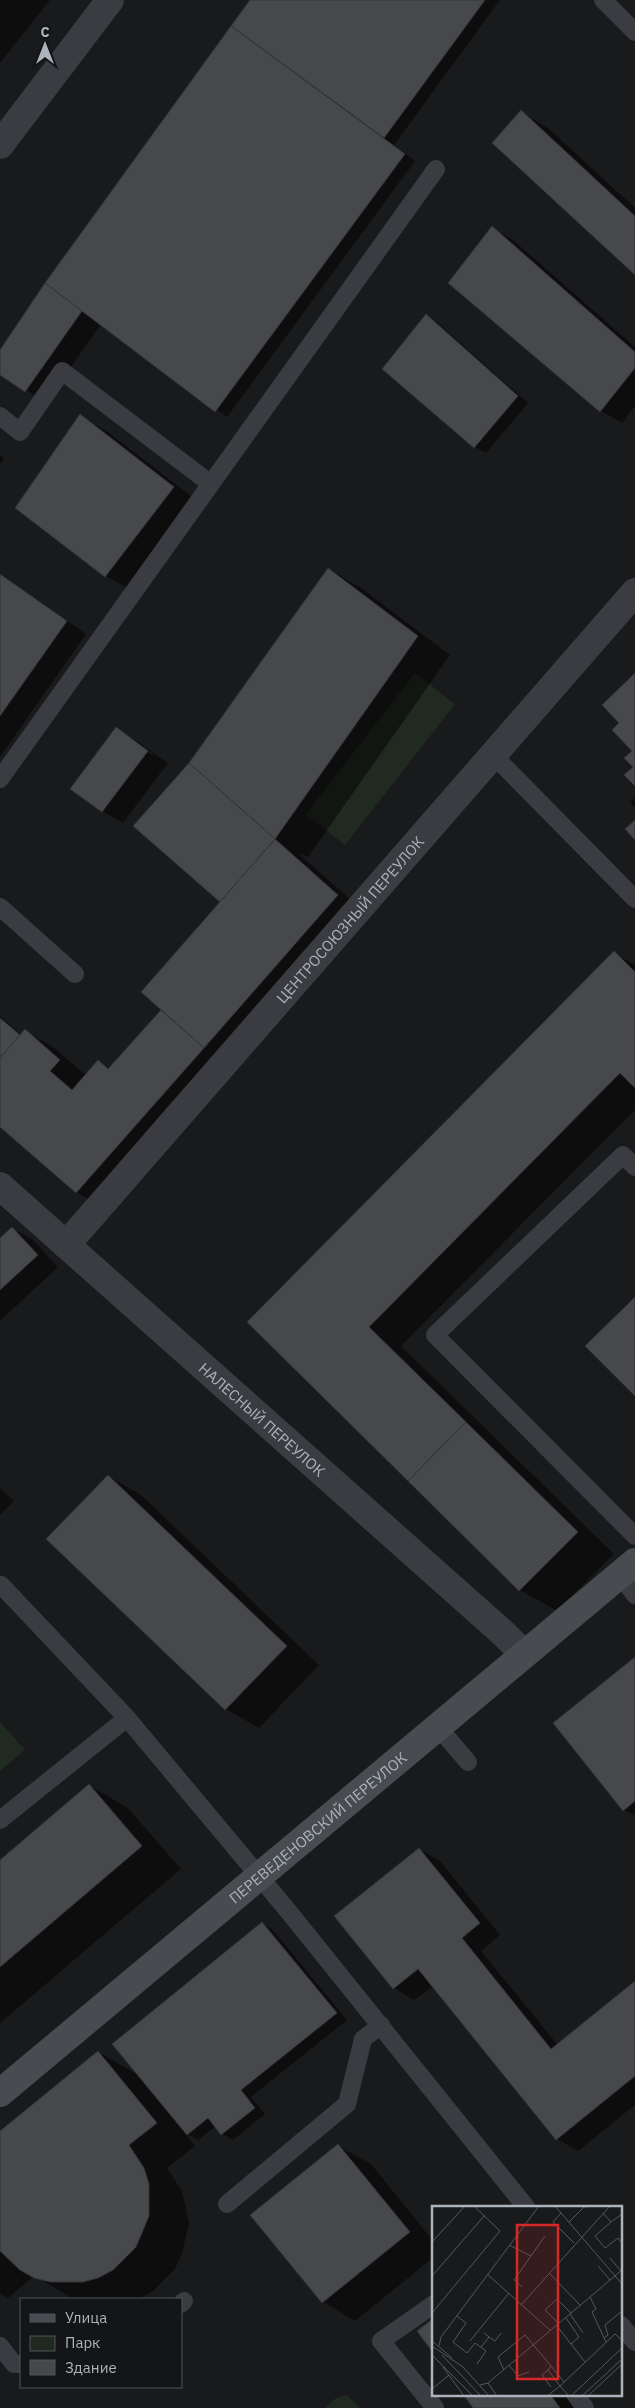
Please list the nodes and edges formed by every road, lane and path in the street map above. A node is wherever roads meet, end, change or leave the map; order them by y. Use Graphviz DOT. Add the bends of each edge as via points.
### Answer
graph roads {
  1 [pos="110,0"];
  2 [pos="603,0"];
  3 [pos="635,32"];
  4 [pos="0,144"];
  5 [pos="436,169"];
  6 [pos="0,416"];
  7 [pos="210,484"];
  8 [pos="635,592"];
  9 [pos="493,755"];
  10 [pos="0,779"];
  11 [pos="635,899"];
  12 [pos="0,907"];
  13 [pos="75,974"];
  14 [pos="635,1167"];
  15 [pos="0,1186"];
  16 [pos="66,1245"];
  17 [pos="635,1536"];
  18 [pos="630,1577"];
  19 [pos="1,1585"];
  20 [pos="523,1653"];
  21 [pos="127,1718"];
  22 [pos="438,1727"];
  23 [pos="468,1762"];
  24 [pos="0,1820"];
  25 [pos="260,1877"];
  26 [pos="381,2025"];
  27 [pos="0,2094"];
  28 [pos="227,2204"];
  29 [pos="525,2206"];
  30 [pos="432,2305"];
  31 [pos="622,2326"];
  32 [pos="635,2342"];
  33 [pos="0,2346"];
  34 [pos="20,2364"];
  35 [pos="576,2396"];
  36 [pos="435,2408"];
  37 [pos="585,2408"];
  1 -- 4 [label="street"];
  2 -- 3 [label="lane"];
  5 -- 7 [label="lane"];
  6 -- 7 [label="lane" via="20,432 62,370"];
  7 -- 10 [label="lane"];
  8 -- 9 [label="street, ЦЕНТРОСОЮЗНЫЙ ПЕРЕУЛОК"];
  9 -- 11 [label="lane"];
  9 -- 16 [label="street, ЦЕНТРОСОЮЗНЫЙ ПЕРЕУЛОК"];
  12 -- 13 [label="lane"];
  14 -- 17 [label="lane" via="623,1155 435,1335"];
  15 -- 16 [label="street, НАЛЕСНЫЙ ПЕРЕУЛОК"];
  16 -- 20 [label="street, НАЛЕСНЫЙ ПЕРЕУЛОК"];
  18 -- 20 [label="street, ПЕРЕВЕДЕНОВСКИЙ ПЕРЕУЛОК"];
  19 -- 21 [label="lane"];
  20 -- 22 [label="street, ПЕРЕВЕДЕНОВСКИЙ ПЕРЕУЛОК"];
  21 -- 24 [label="lane"];
  21 -- 25 [label="lane"];
  22 -- 23 [label="lane"];
  22 -- 25 [label="street, ПЕРЕВЕДЕНОВСКИЙ ПЕРЕУЛОК"];
  25 -- 26 [label="lane"];
  25 -- 27 [label="street, ПЕРЕВЕДЕНОВСКИЙ ПЕРЕУЛОК"];
  26 -- 28 [label="lane" via="363,2039 346,2104"];
  26 -- 29 [label="lane"];
  30 -- 36 [label="lane" via="381,2341"];
  31 -- 32 [label="lane"];
  33 -- 34 [label="lane" via="14,2364"];
  35 -- 37 [label="lane"];
}
